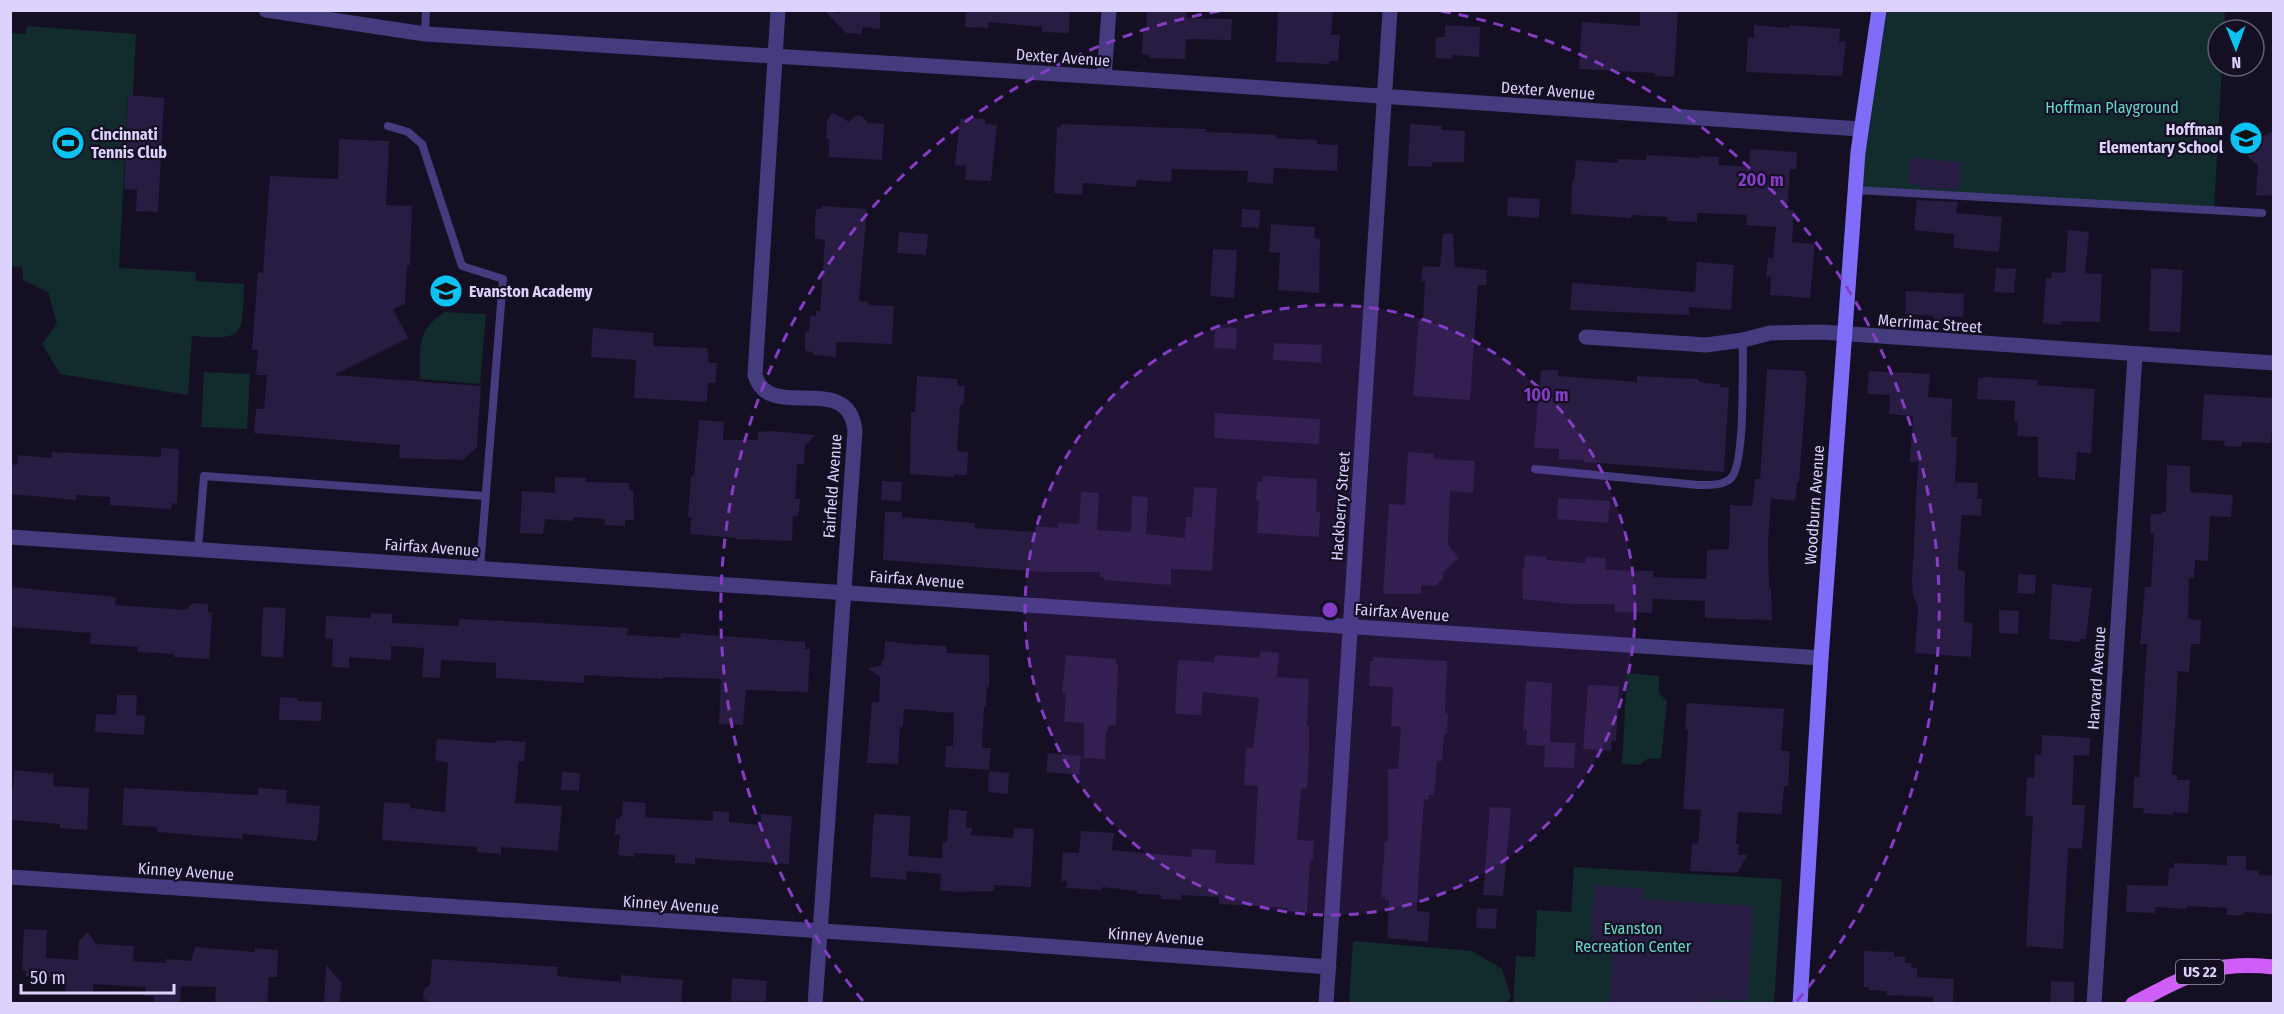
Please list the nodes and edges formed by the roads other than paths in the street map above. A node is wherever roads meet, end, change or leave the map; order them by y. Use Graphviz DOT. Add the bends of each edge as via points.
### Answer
graph roads {
  1 [pos="266,10"];
  2 [pos="426,10"];
  3 [pos="778,10"];
  4 [pos="1109,10"];
  5 [pos="1390,10"];
  6 [pos="1879,10"];
  7 [pos="425,34"];
  8 [pos="775,57"];
  9 [pos="1104,77"];
  10 [pos="1386,96"];
  11 [pos="388,126"];
  12 [pos="1860,129"];
  13 [pos="1855,190"];
  14 [pos="2262,213"];
  15 [pos="1844,334"];
  16 [pos="1586,337"];
  17 [pos="1743,340"];
  18 [pos="2134,355"];
  19 [pos="2274,363"];
  20 [pos="1535,469"];
  21 [pos="485,496"];
  22 [pos="10,537"];
  23 [pos="198,549"];
  24 [pos="480,568"];
  25 [pos="843,592"];
  26 [pos="1350,626"];
  27 [pos="1821,658"];
  28 [pos="10,877"];
  29 [pos="820,932"];
  30 [pos="2274,967"];
  31 [pos="1329,968"];
  32 [pos="815,1004"];
  33 [pos="1326,1004"];
  34 [pos="1800,1004"];
  35 [pos="2094,1004"];
  36 [pos="2133,1004"];
  1 -- 7 [label="street, Dexter Avenue"];
  2 -- 7 [label="lane"];
  3 -- 8 [label="street, Fairfield Avenue"];
  4 -- 9 [label="street"];
  5 -- 10 [label="street, Hackberry Street"];
  6 -- 12 [label="street, Woodburn Avenue"];
  7 -- 8 [label="street, Dexter Avenue"];
  8 -- 9 [label="street, Dexter Avenue"];
  8 -- 25 [label="street, Fairfield Avenue" via="754,375 768,394 834,400 852,414 855,431"];
  9 -- 10 [label="street, Dexter Avenue"];
  10 -- 12 [label="street, Dexter Avenue"];
  10 -- 26 [label="street, Hackberry Street"];
  11 -- 21 [label="lane" via="408,132 422,144 462,266 503,279"];
  12 -- 13 [label="street, Woodburn Avenue"];
  13 -- 14 [label="lane"];
  13 -- 15 [label="street, Woodburn Avenue"];
  15 -- 17 [label="street, Merrimac Street" via="1770,333"];
  15 -- 18 [label="street, Merrimac Street"];
  15 -- 27 [label="street, Woodburn Avenue"];
  16 -- 17 [label="street, Merrimac Street" via="1706,345"];
  17 -- 20 [label="lane" via="1742,429 1737,469 1730,479 1716,485 1698,485"];
  18 -- 19 [label="street, Merrimac Street"];
  18 -- 35 [label="street, Harvard Avenue"];
  21 -- 23 [label="lane" via="204,476"];
  21 -- 24 [label="lane"];
  22 -- 23 [label="street, Fairfax Avenue"];
  23 -- 24 [label="street, Fairfax Avenue"];
  24 -- 25 [label="street, Fairfax Avenue"];
  25 -- 26 [label="street, Fairfax Avenue"];
  25 -- 29 [label="street, Fairfield Avenue"];
  26 -- 27 [label="street, Fairfax Avenue"];
  26 -- 31 [label="street, Hackberry Street"];
  27 -- 34 [label="street, Woodburn Avenue"];
  28 -- 29 [label="street, Kinney Avenue"];
  29 -- 31 [label="street, Kinney Avenue"];
  29 -- 32 [label="street, Fairfield Avenue"];
  30 -- 36 [label="main road, US 22" via="2221,966 2184,977"];
  31 -- 33 [label="street, Hackberry Street"];
}
